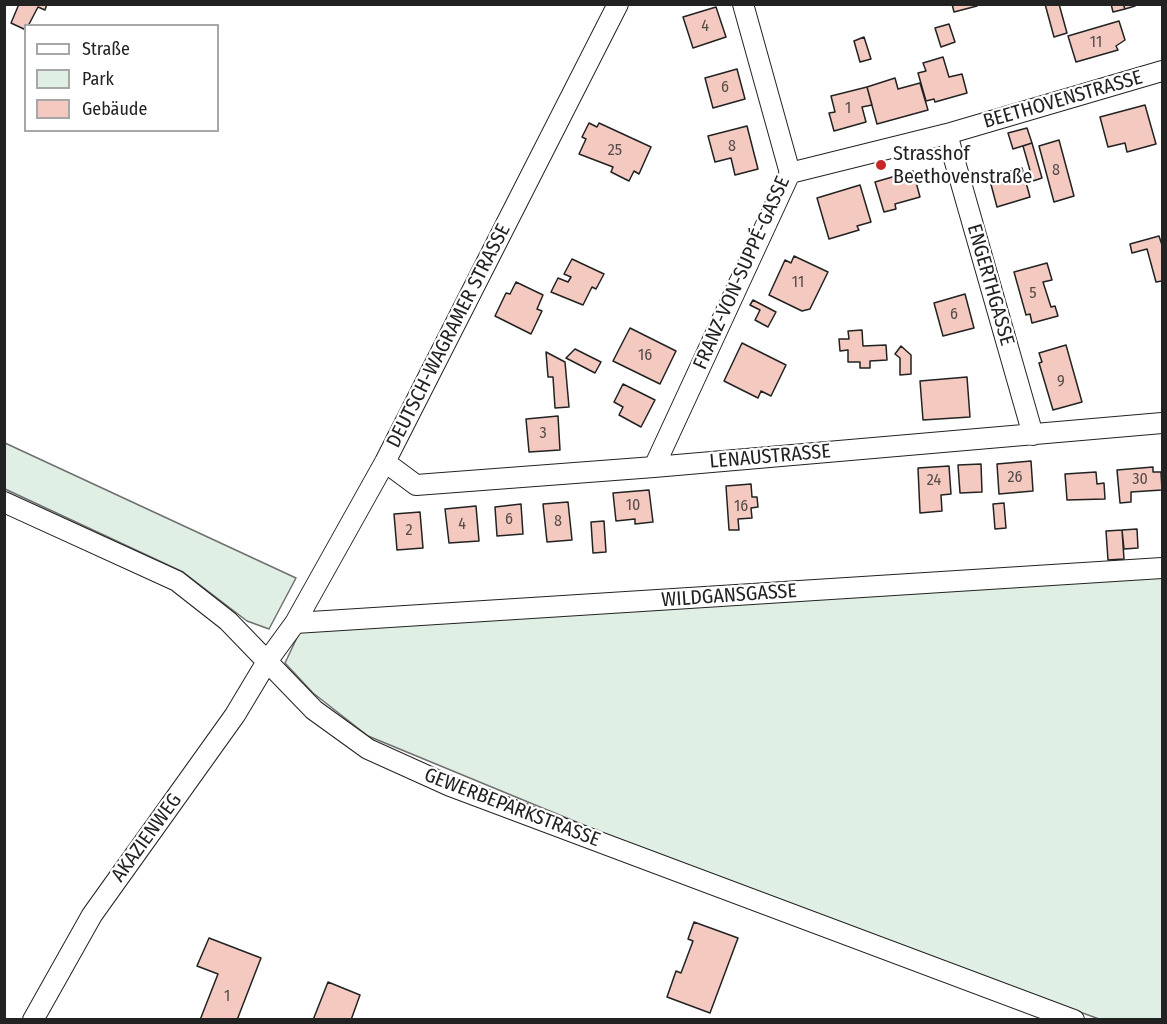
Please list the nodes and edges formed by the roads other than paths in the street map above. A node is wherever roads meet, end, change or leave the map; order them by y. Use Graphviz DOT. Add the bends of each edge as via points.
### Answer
graph roads {
  1 [pos="618,4"];
  2 [pos="743,4"];
  3 [pos="1162,71"];
  4 [pos="948,134"];
  5 [pos="790,174"];
  6 [pos="1162,423"];
  7 [pos="1033,435"];
  8 [pos="386,462"];
  9 [pos="654,467"];
  10 [pos="4,502"];
  11 [pos="1162,568"];
  12 [pos="295,623"];
  13 [pos="268,660"];
  14 [pos="33,1020"];
  15 [pos="1074,1020"];
  1 -- 8 [label="street, DEUTSCH-WAGRAMER STRASSE"];
  2 -- 5 [label="street, FRANZ-VON-SUPPÉ-GASSE"];
  3 -- 4 [label="street, BEETHOVENSTRASSE"];
  4 -- 5 [label="street, BEETHOVENSTRASSE"];
  4 -- 7 [label="street, ENGERTHGASSE"];
  5 -- 9 [label="street, FRANZ-VON-SUPPÉ-GASSE"];
  6 -- 7 [label="street, LENAUSTRASSE"];
  7 -- 9 [label="street, LENAUSTRASSE"];
  8 -- 9 [label="street, LENAUSTRASSE" via="416,485"];
  8 -- 12 [label="street, DEUTSCH-WAGRAMER STRASSE"];
  10 -- 13 [label="street, GEWERBEPARKSTRASSE" via="177,581 228,621"];
  11 -- 12 [label="street, WILDGANSGASSE"];
  12 -- 13 [label="street, DEUTSCH-WAGRAMER STRASSE"];
  13 -- 14 [label="street, AKAZIENWEG" via="235,715 92,915"];
  13 -- 15 [label="street, GEWERBEPARKSTRASSE" via="314,710 368,749 450,786"];
}
